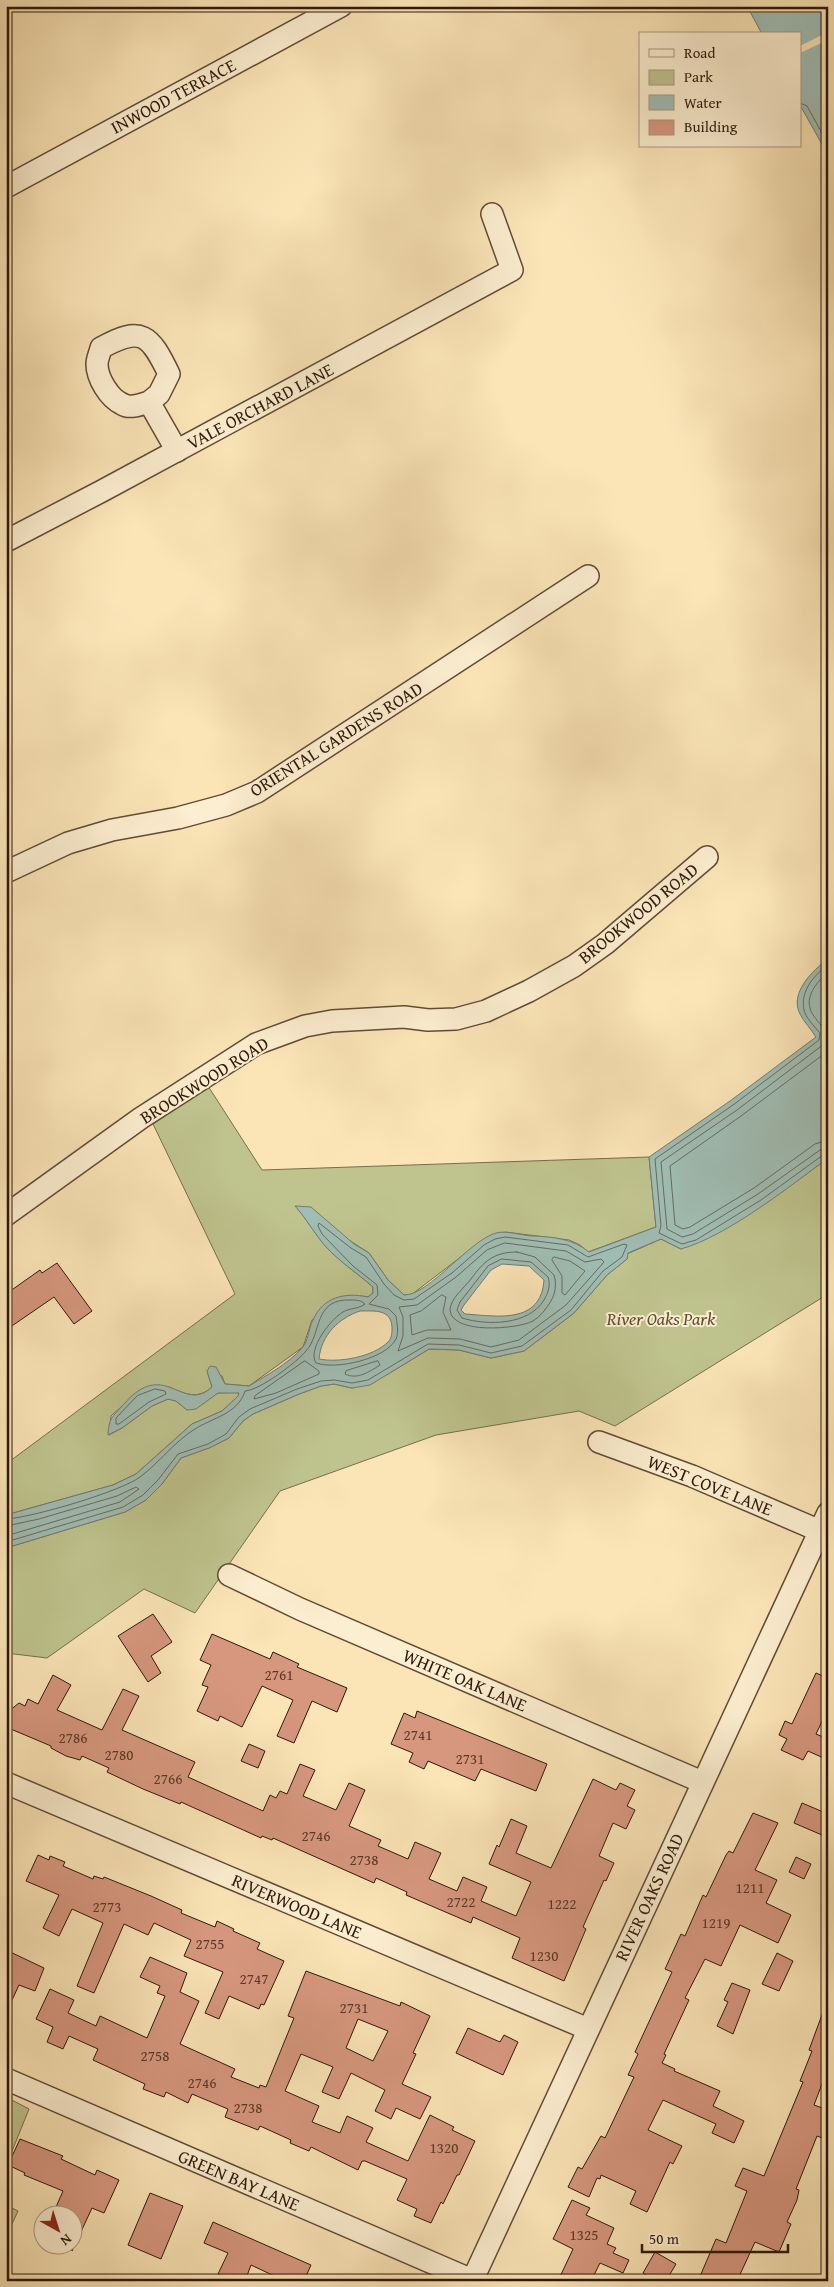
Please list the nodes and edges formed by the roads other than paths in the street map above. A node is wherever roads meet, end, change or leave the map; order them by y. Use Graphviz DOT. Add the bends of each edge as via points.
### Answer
graph roads {
  1 [pos="341,6"];
  2 [pos="6,187"];
  3 [pos="492,214"];
  4 [pos="149,402"];
  5 [pos="177,451"];
  6 [pos="6,541"];
  7 [pos="588,576"];
  8 [pos="707,857"];
  9 [pos="6,872"];
  10 [pos="6,1214"];
  11 [pos="599,1442"];
  12 [pos="824,1522"];
  13 [pos="229,1575"];
  14 [pos="702,1782"];
  15 [pos="6,1783"];
  16 [pos="588,2029"];
  17 [pos="6,2080"];
  18 [pos="472,2280"];
  1 -- 2 [label="street, INWOOD TERRACE"];
  3 -- 5 [label="street, VALE ORCHARD LANE" via="512,270"];
  4 -- 5 [label="street"];
  5 -- 6 [label="street, VALE ORCHARD LANE"];
  7 -- 9 [label="street, ORIENTAL GARDENS ROAD" via="256,792 226,805 68,843"];
  8 -- 10 [label="street, BROOKWOOD ROAD" via="605,944 529,992 456,1019 404,1017 332,1021 305,1026 256,1044 141,1118"];
  11 -- 12 [label="street, WEST COVE LANE"];
  12 -- 14 [label="street, RIVER OAKS ROAD"];
  13 -- 14 [label="street, WHITE OAK LANE" via="300,1609"];
  14 -- 16 [label="street, RIVER OAKS ROAD"];
  15 -- 16 [label="street, RIVERWOOD LANE"];
  16 -- 18 [label="street, RIVER OAKS ROAD"];
  17 -- 18 [label="street, GREEN BAY LANE"];
}
